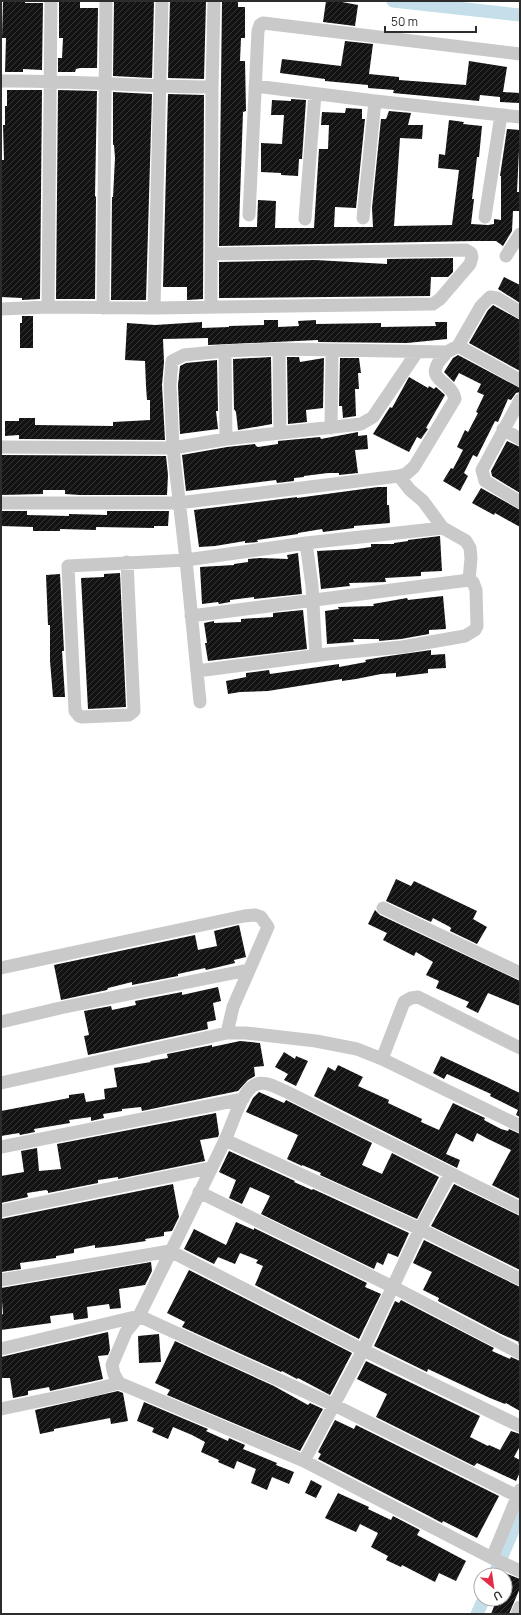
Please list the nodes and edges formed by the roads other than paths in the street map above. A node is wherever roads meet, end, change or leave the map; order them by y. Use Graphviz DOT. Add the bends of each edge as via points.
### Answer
graph roads {
  1 [pos="51,1"];
  2 [pos="106,1"];
  3 [pos="162,1"];
  4 [pos="214,1"];
  5 [pos="520,54"];
  6 [pos="50,80"];
  7 [pos="1,81"];
  8 [pos="104,82"];
  9 [pos="212,86"];
  10 [pos="255,86"];
  11 [pos="160,87"];
  12 [pos="315,94"];
  13 [pos="375,102"];
  14 [pos="501,115"];
  15 [pos="520,117"];
  16 [pos="249,215"];
  17 [pos="485,217"];
  18 [pos="363,218"];
  19 [pos="305,219"];
  20 [pos="520,234"];
  21 [pos="212,254"];
  22 [pos="506,256"];
  23 [pos="48,307"];
  24 [pos="211,307"];
  25 [pos="102,308"];
  26 [pos="154,308"];
  27 [pos="1,309"];
  28 [pos="520,312"];
  29 [pos="279,349"];
  30 [pos="452,349"];
  31 [pos="225,351"];
  32 [pos="332,351"];
  33 [pos="417,352"];
  34 [pos="520,380"];
  35 [pos="520,400"];
  36 [pos="331,428"];
  37 [pos="503,429"];
  38 [pos="280,434"];
  39 [pos="226,439"];
  40 [pos="520,439"];
  41 [pos="1,447"];
  42 [pos="173,448"];
  43 [pos="399,476"];
  44 [pos="520,502"];
  45 [pos="1,503"];
  46 [pos="178,503"];
  47 [pos="443,528"];
  48 [pos="306,543"];
  49 [pos="186,560"];
  50 [pos="127,562"];
  51 [pos="470,580"];
  52 [pos="313,601"];
  53 [pos="191,616"];
  54 [pos="316,656"];
  55 [pos="197,671"];
  56 [pos="200,702"];
  57 [pos="383,908"];
  58 [pos="1,968"];
  59 [pos="248,970"];
  60 [pos="520,973"];
  61 [pos="1,1022"];
  62 [pos="227,1034"];
  63 [pos="520,1048"];
  64 [pos="382,1059"];
  65 [pos="1,1083"];
  66 [pos="243,1099"];
  67 [pos="520,1126"];
  68 [pos="225,1140"];
  69 [pos="1,1147"];
  70 [pos="210,1168"];
  71 [pos="450,1174"];
  72 [pos="199,1192"];
  73 [pos="520,1208"];
  74 [pos="1,1211"];
  75 [pos="420,1229"];
  76 [pos="170,1251"];
  77 [pos="520,1279"];
  78 [pos="1,1280"];
  79 [pos="393,1287"];
  80 [pos="139,1316"];
  81 [pos="1,1349"];
  82 [pos="363,1350"];
  83 [pos="520,1353"];
  84 [pos="119,1383"];
  85 [pos="334,1405"];
  86 [pos="1,1408"];
  87 [pos="520,1426"];
  88 [pos="304,1461"];
  89 [pos="519,1493"];
  90 [pos="498,1561"];
  91 [pos="520,1571"];
  92 [pos="520,1607"];
  93 [pos="517,1614"];
  1 -- 6 [label="street"];
  2 -- 8 [label="street"];
  3 -- 11 [label="street"];
  4 -- 9 [label="street"];
  5 -- 10 [label="street" via="266,22 260,25 258,31"];
  6 -- 7 [label="street"];
  6 -- 8 [label="street"];
  6 -- 23 [label="street"];
  8 -- 11 [label="street"];
  8 -- 25 [label="street"];
  9 -- 11 [label="street"];
  9 -- 21 [label="street"];
  10 -- 12 [label="street"];
  10 -- 16 [label="street"];
  11 -- 26 [label="street"];
  12 -- 13 [label="street"];
  12 -- 19 [label="street"];
  13 -- 14 [label="street"];
  13 -- 18 [label="street"];
  14 -- 15 [label="street"];
  14 -- 17 [label="street"];
  20 -- 22 [label="street"];
  21 -- 24 [label="street"];
  21 -- 24 [label="street" via="466,250 472,257 470,264 433,304"];
  23 -- 25 [label="street"];
  23 -- 27 [label="street"];
  24 -- 26 [label="street"];
  25 -- 26 [label="street"];
  28 -- 30 [label="street" via="497,298 490,297"];
  29 -- 31 [label="street"];
  29 -- 32 [label="street"];
  29 -- 38 [label="street"];
  30 -- 33 [label="street"];
  30 -- 34 [label="street"];
  30 -- 43 [label="street" via="436,367 435,373 437,378 452,390 455,399 414,467"];
  31 -- 39 [label="street"];
  31 -- 42 [label="street" via="184,355 172,361 170,385"];
  32 -- 33 [label="street"];
  32 -- 36 [label="street"];
  33 -- 36 [label="street" via="373,417 360,424"];
  35 -- 37 [label="street"];
  36 -- 38 [label="street"];
  37 -- 40 [label="street"];
  37 -- 44 [label="street" via="483,466 482,475 485,481"];
  38 -- 39 [label="street"];
  39 -- 42 [label="street"];
  41 -- 42 [label="street"];
  42 -- 46 [label="street"];
  43 -- 46 [label="street"];
  43 -- 47 [label="street" via="423,501"];
  45 -- 46 [label="street"];
  46 -- 49 [label="street"];
  47 -- 48 [label="street"];
  47 -- 51 [label="street" via="466,541 470,548"];
  48 -- 49 [label="street"];
  48 -- 52 [label="street"];
  49 -- 50 [label="street"];
  49 -- 53 [label="street"];
  50 -- 50 [label="street" via="68,566 75,711 82,717 129,715 134,711"];
  51 -- 52 [label="street"];
  51 -- 54 [label="street" via="476,590 477,626 465,636 402,647"];
  52 -- 53 [label="street"];
  52 -- 54 [label="street"];
  53 -- 55 [label="street"];
  54 -- 55 [label="street"];
  55 -- 56 [label="street"];
  57 -- 60 [label="street"];
  58 -- 59 [label="street" via="255,915 261,917 268,927"];
  59 -- 61 [label="street"];
  59 -- 62 [label="street" via="232,1007"];
  62 -- 64 [label="street" via="246,1033 316,1041 357,1050"];
  62 -- 65 [label="street"];
  63 -- 64 [label="street" via="418,997 404,1002"];
  64 -- 67 [label="street"];
  66 -- 68 [label="street"];
  66 -- 69 [label="street"];
  66 -- 71 [label="street" via="257,1084 272,1085"];
  68 -- 70 [label="street"];
  68 -- 75 [label="street"];
  70 -- 72 [label="street"];
  70 -- 74 [label="street"];
  71 -- 73 [label="street"];
  71 -- 75 [label="street"];
  72 -- 76 [label="street"];
  72 -- 79 [label="street"];
  75 -- 77 [label="street"];
  75 -- 79 [label="street"];
  76 -- 78 [label="street"];
  76 -- 80 [label="street"];
  76 -- 82 [label="street"];
  79 -- 82 [label="street"];
  79 -- 83 [label="street"];
  80 -- 81 [label="street"];
  80 -- 84 [label="street" via="126,1332 112,1365"];
  80 -- 85 [label="street"];
  82 -- 85 [label="street"];
  82 -- 87 [label="street"];
  84 -- 86 [label="street"];
  84 -- 88 [label="street"];
  85 -- 88 [label="street"];
  85 -- 89 [label="street"];
  88 -- 90 [label="street"];
  89 -- 90 [label="street"];
  90 -- 91 [label="street"];
  92 -- 93 [label="street"];
}
